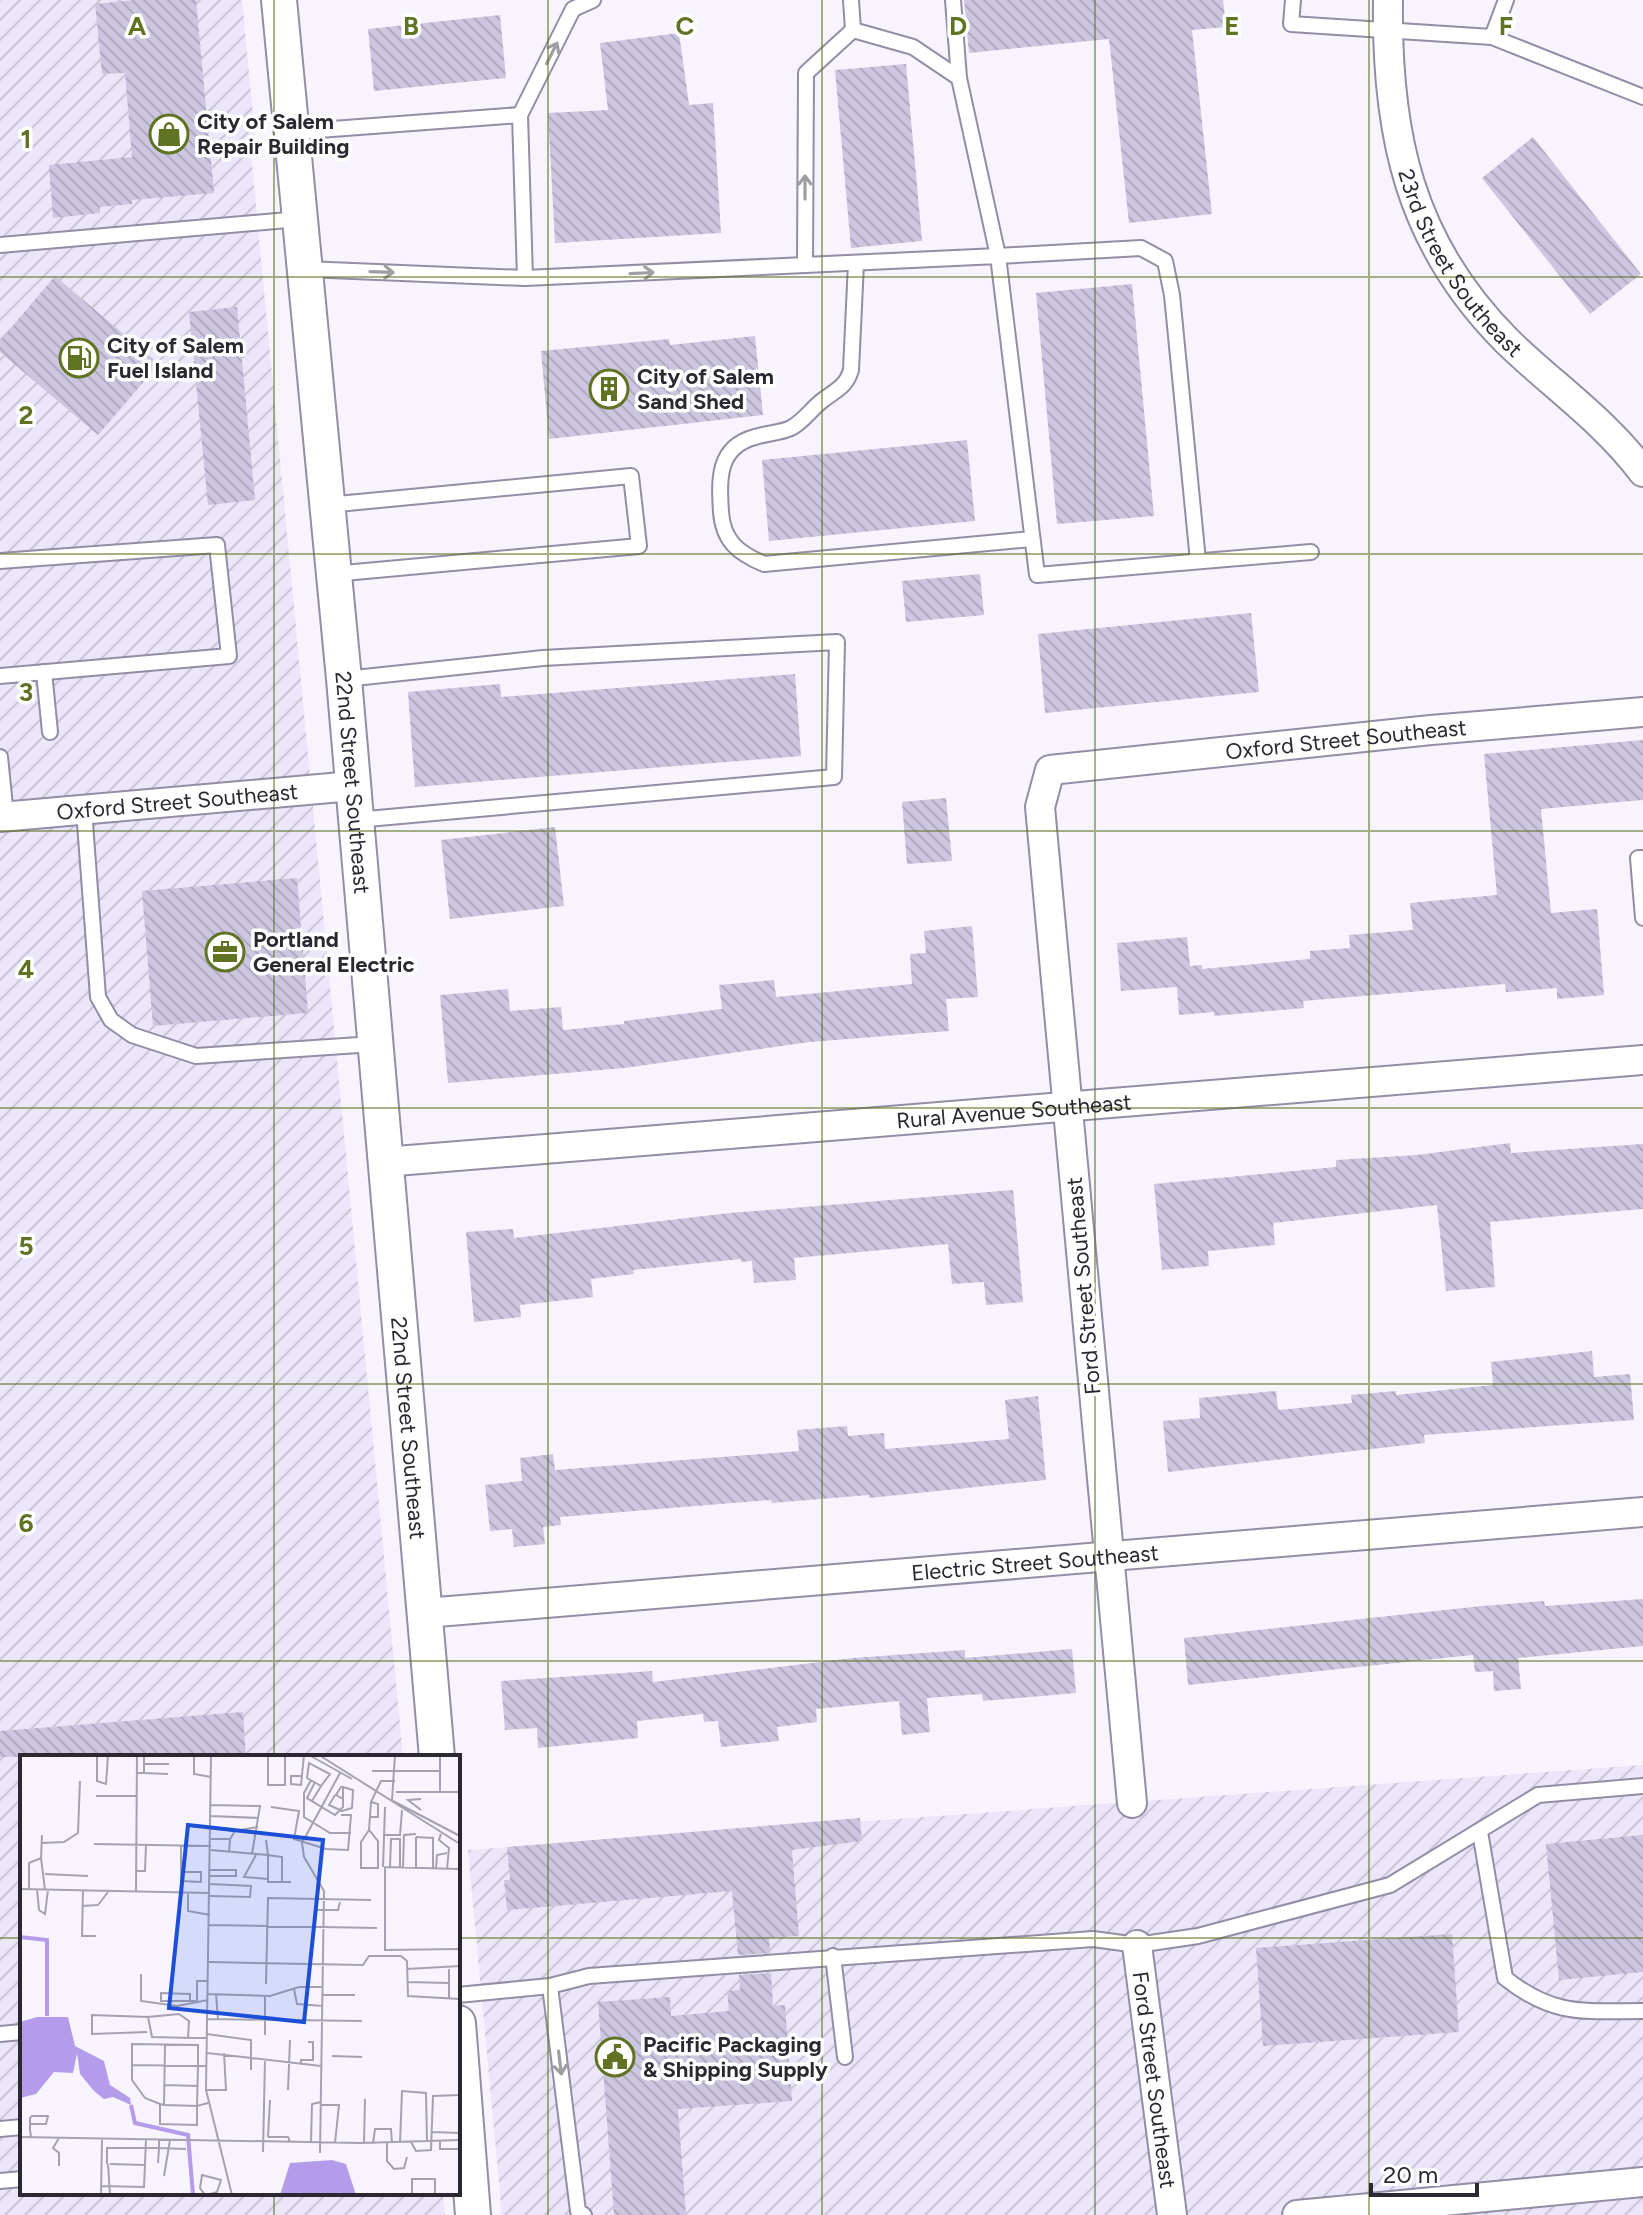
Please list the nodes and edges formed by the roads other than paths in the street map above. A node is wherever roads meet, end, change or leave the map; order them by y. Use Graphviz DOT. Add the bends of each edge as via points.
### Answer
graph roads {
  1 [pos="279,0"];
  2 [pos="593,0"];
  3 [pos="851,0"];
  4 [pos="953,0"];
  5 [pos="1293,0"];
  6 [pos="1388,0"];
  7 [pos="1506,0"];
  8 [pos="569,5"];
  9 [pos="1387,28"];
  10 [pos="853,30"];
  11 [pos="1492,37"];
  12 [pos="959,78"];
  13 [pos="1643,97"];
  14 [pos="520,115"];
  15 [pos="291,132"];
  16 [pos="299,219"];
  17 [pos="0,245"];
  18 [pos="998,256"];
  19 [pos="856,263"];
  20 [pos="805,265"];
  21 [pos="304,269"];
  22 [pos="525,278"];
  23 [pos="1643,472"];
  24 [pos="327,505"];
  25 [pos="1032,539"];
  26 [pos="1311,552"];
  27 [pos="0,561"];
  28 [pos="1198,561"];
  29 [pos="333,575"];
  30 [pos="44,672"];
  31 [pos="0,676"];
  32 [pos="344,679"];
  33 [pos="1643,712"];
  34 [pos="50,732"];
  35 [pos="0,757"];
  36 [pos="1050,770"];
  37 [pos="353,786"];
  38 [pos="84,810"];
  39 [pos="3,817"];
  40 [pos="356,820"];
  41 [pos="1643,858"];
  42 [pos="1643,918"];
  43 [pos="374,1044"];
  44 [pos="1643,1060"];
  45 [pos="1066,1105"];
  46 [pos="384,1162"];
  47 [pos="1643,1512"];
  48 [pos="1109,1557"];
  49 [pos="425,1613"];
  50 [pos="437,1755"];
  51 [pos="1643,1786"];
  52 [pos="1132,1803"];
  53 [pos="1480,1832"];
  54 [pos="1137,1945"];
  55 [pos="833,1956"];
  56 [pos="550,1986"];
  57 [pos="460,1995"];
  58 [pos="1643,2011"];
  59 [pos="20,2032"];
  60 [pos="0,2034"];
  61 [pos="845,2057"];
  62 [pos="460,2072"];
  63 [pos="20,2127"];
  64 [pos="0,2129"];
  65 [pos="20,2179"];
  66 [pos="0,2181"];
  67 [pos="1643,2182"];
  68 [pos="581,2213"];
  69 [pos="473,2215"];
  70 [pos="1172,2215"];
  71 [pos="1297,2215"];
  1 -- 15 [label="street, 22nd Street Southeast"];
  2 -- 8 [label="lane"];
  3 -- 10 [label="lane"];
  4 -- 12 [label="lane"];
  5 -- 9 [label="lane" via="1291,24"];
  6 -- 9 [label="street, 23rd Street Southeast"];
  7 -- 11 [label="lane"];
  14 -- 8 [label="lane, one-way"];
  9 -- 11 [label="lane"];
  9 -- 23 [label="street, 23rd Street Southeast" via="1392,115 1406,177 1430,234 1466,294 1507,341 1600,422"];
  10 -- 12 [label="lane" via="913,47"];
  20 -- 10 [label="lane, one-way" via="806,73"];
  11 -- 13 [label="lane"];
  12 -- 18 [label="lane"];
  14 -- 15 [label="lane"];
  14 -- 22 [label="lane"];
  15 -- 16 [label="street, 22nd Street Southeast"];
  16 -- 17 [label="lane"];
  16 -- 21 [label="street, 22nd Street Southeast"];
  18 -- 19 [label="lane"];
  18 -- 25 [label="lane"];
  18 -- 28 [label="lane" via="1141,248 1165,261"];
  19 -- 20 [label="lane"];
  19 -- 25 [label="lane" via="847,384 802,422 732,449 719,474 722,526 737,553 764,564"];
  22 -- 20 [label="lane, one-way"];
  21 -- 22 [label="lane, one-way"];
  21 -- 24 [label="street, 22nd Street Southeast"];
  24 -- 29 [label="street, 22nd Street Southeast"];
  24 -- 29 [label="lane" via="631,476 639,546"];
  25 -- 28 [label="lane" via="1037,575"];
  26 -- 28 [label="lane"];
  27 -- 30 [label="lane" via="217,545 229,656"];
  29 -- 32 [label="street, 22nd Street Southeast"];
  30 -- 31 [label="lane"];
  30 -- 34 [label="lane"];
  32 -- 37 [label="street, 22nd Street Southeast"];
  32 -- 40 [label="lane" via="543,658 837,642 834,777"];
  33 -- 36 [label="street, Oxford Street Southeast"];
  35 -- 39 [label="lane"];
  36 -- 45 [label="street, Ford Street Southeast" via="1040,807"];
  37 -- 38 [label="street, Oxford Street Southeast"];
  37 -- 40 [label="street, 22nd Street Southeast"];
  38 -- 39 [label="street, Oxford Street Southeast"];
  38 -- 43 [label="lane" via="98,997 111,1020 132,1035 196,1056"];
  40 -- 43 [label="street, 22nd Street Southeast"];
  41 -- 42 [label="lane" via="1638,858"];
  43 -- 46 [label="street, 22nd Street Southeast"];
  44 -- 45 [label="street, Rural Avenue Southeast"];
  45 -- 46 [label="street, Rural Avenue Southeast"];
  45 -- 48 [label="street, Ford Street Southeast"];
  46 -- 49 [label="street, 22nd Street Southeast"];
  47 -- 48 [label="street, Electric Street Southeast"];
  48 -- 49 [label="street, Electric Street Southeast"];
  48 -- 52 [label="street, Ford Street Southeast"];
  49 -- 50 [label="street, 22nd Street Southeast"];
  51 -- 53 [label="lane" via="1538,1795"];
  53 -- 54 [label="lane" via="1390,1885 1198,1936"];
  53 -- 58 [label="lane" via="1505,1978 1530,1998 1561,2010"];
  54 -- 55 [label="lane" via="1093,1939"];
  54 -- 70 [label="street, Ford Street Southeast"];
  55 -- 56 [label="lane" via="589,1976"];
  55 -- 61 [label="lane"];
  56 -- 57 [label="lane"];
  56 -- 68 [label="lane, one-way"];
  59 -- 60 [label="lane"];
  62 -- 69 [label="street"];
  63 -- 64 [label="lane"];
  65 -- 66 [label="lane"];
  67 -- 71 [label="street"];
}
